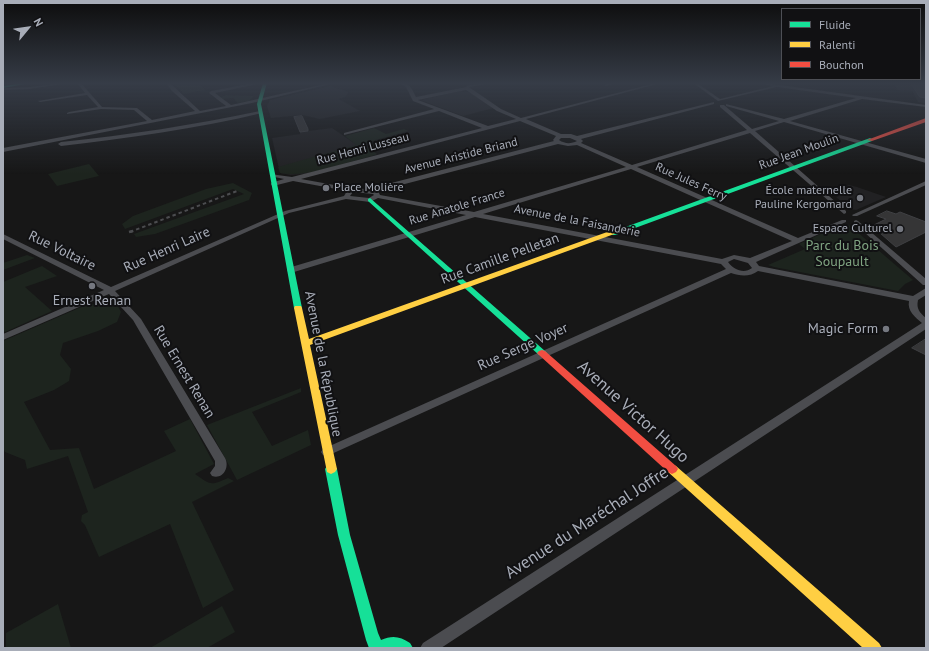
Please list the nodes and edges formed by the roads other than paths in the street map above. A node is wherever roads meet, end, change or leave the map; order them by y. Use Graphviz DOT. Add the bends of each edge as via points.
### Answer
graph roads {
  1 [pos="140,113"];
  2 [pos="192,113"];
  3 [pos="254,113"];
  4 [pos="260,113"];
  5 [pos="424,113"];
  6 [pos="452,113"];
  7 [pos="507,113"];
  8 [pos="541,113"];
  9 [pos="674,113"];
  10 [pos="733,113"];
  11 [pos="759,113"];
  12 [pos="809,113"];
  13 [pos="520,119"];
  14 [pos="926,120"];
  15 [pos="473,121"];
  16 [pos="784,121"];
  17 [pos="150,122"];
  18 [pos="506,123"];
  19 [pos="530,123"];
  20 [pos="488,128"];
  21 [pos="750,131"];
  22 [pos="346,134"];
  23 [pos="559,139"];
  24 [pos="577,140"];
  25 [pos="861,143"];
  26 [pos="3,150"];
  27 [pos="3,155"];
  28 [pos="926,161"];
  29 [pos="630,167"];
  30 [pos="792,167"];
  31 [pos="272,175"];
  32 [pos="295,179"];
  33 [pos="926,183"];
  34 [pos="273,184"];
  35 [pos="351,190"];
  36 [pos="372,195"];
  37 [pos="346,197"];
  38 [pos="704,200"];
  39 [pos="844,212"];
  40 [pos="475,214"];
  41 [pos="280,215"];
  42 [pos="839,217"];
  43 [pos="856,219"];
  44 [pos="409,234"];
  45 [pos="3,236"];
  46 [pos="598,238"];
  47 [pos="796,240"];
  48 [pos="751,261"];
  49 [pos="724,262"];
  50 [pos="756,268"];
  51 [pos="291,270"];
  52 [pos="731,270"];
  53 [pos="926,283"];
  54 [pos="467,286"];
  55 [pos="109,289"];
  56 [pos="926,291"];
  57 [pos="914,299"];
  58 [pos="926,322"];
  59 [pos="926,325"];
  60 [pos="3,336"];
  61 [pos="305,344"];
  62 [pos="544,354"];
  63 [pos="327,452"];
  64 [pos="216,473"];
  65 [pos="685,480"];
  66 [pos="377,648"];
  67 [pos="381,648"];
  68 [pos="405,648"];
  69 [pos="428,648"];
  70 [pos="874,648"];
  1 -- 17 [label="street"];
  2 -- 17 [label="street"];
  3 -- 27 [label="street" via="138,135"];
  4 -- 31 [label="street, Avenue de la République"];
  5 -- 22 [label="street"];
  6 -- 15 [label="street"];
  7 -- 13 [label="street"];
  8 -- 13 [label="street, Rue Henri Lusseau"];
  9 -- 24 [label="street"];
  10 -- 21 [label="street"];
  11 -- 16 [label="street"];
  12 -- 16 [label="street, Rue Anatole France"];
  13 -- 18 [label="street, Rue Henri Lusseau"];
  13 -- 19 [label="street"];
  14 -- 25 [label="street, Rue Jean Moulin"];
  15 -- 18 [label="street"];
  15 -- 20 [label="street"];
  16 -- 21 [label="street, Rue Anatole France"];
  16 -- 25 [label="street"];
  17 -- 26 [label="street"];
  18 -- 19 [label="street"];
  18 -- 20 [label="street, Rue Henri Lusseau"];
  19 -- 23 [label="street"];
  20 -- 32 [label="street, Rue Henri Lusseau"];
  21 -- 29 [label="street, Rue Anatole France"];
  21 -- 30 [label="street"];
  23 -- 24 [label="street" via="567,136"];
  23 -- 24 [label="street" via="568,144"];
  23 -- 36 [label="street, Avenue Aristide Briand"];
  24 -- 29 [label="street, Rue Jules Ferry"];
  25 -- 28 [label="street"];
  25 -- 30 [label="street, Rue Jean Moulin"];
  29 -- 38 [label="street, Rue Jules Ferry"];
  29 -- 40 [label="street, Rue Anatole France"];
  30 -- 38 [label="street, Rue Jean Moulin"];
  30 -- 39 [label="street"];
  31 -- 32 [label="street"];
  31 -- 34 [label="street, Avenue de la République"];
  32 -- 34 [label="street"];
  32 -- 35 [label="street"];
  33 -- 43 [label="street"];
  34 -- 41 [label="street, Avenue de la République"];
  35 -- 36 [label="street"];
  35 -- 37 [label="street"];
  36 -- 37 [label="street"];
  36 -- 40 [label="street, Avenue de la Faisanderie"];
  36 -- 44 [label="street, Avenue Victor Hugo"];
  37 -- 41 [label="street, Rue Henri Laire"];
  38 -- 46 [label="street, Rue Camille Pelletan"];
  38 -- 47 [label="street, Rue Jules Ferry"];
  39 -- 42 [label="street"];
  39 -- 43 [label="street"];
  40 -- 44 [label="street, Rue Anatole France"];
  40 -- 46 [label="street, Avenue de la Faisanderie"];
  41 -- 51 [label="street, Avenue de la République"];
  41 -- 55 [label="street, Rue Henri Laire"];
  42 -- 43 [label="street"];
  42 -- 47 [label="street"];
  43 -- 53 [label="street"];
  44 -- 51 [label="street, Rue Anatole France"];
  44 -- 54 [label="street, Avenue Victor Hugo"];
  45 -- 55 [label="street, Rue Voltaire"];
  46 -- 49 [label="street, Avenue de la Faisanderie"];
  46 -- 54 [label="street, Rue Camille Pelletan"];
  47 -- 48 [label="street"];
  48 -- 49 [label="street" via="734,257"];
  48 -- 50 [label="street"];
  49 -- 52 [label="street"];
  50 -- 52 [label="street" via="754,272 747,273"];
  50 -- 57 [label="street"];
  51 -- 61 [label="street, Avenue de la République"];
  52 -- 62 [label="street, Rue Serge Voyer"];
  54 -- 61 [label="street, Rue Camille Pelletan"];
  54 -- 62 [label="street, Avenue Victor Hugo"];
  55 -- 60 [label="street, Rue Henri Laire"];
  55 -- 64 [label="street, Rue Ernest Renan" via="137,319 221,461 221,468"];
  56 -- 57 [label="street"];
  57 -- 58 [label="street" via="913,311"];
  59 -- 65 [label="street, Avenue du Maréchal Joffre"];
  61 -- 63 [label="street, Avenue de la République"];
  62 -- 63 [label="street, Rue Serge Voyer"];
  62 -- 65 [label="street, Avenue Victor Hugo"];
  63 -- 66 [label="street, Avenue de la République" via="344,536 371,635"];
  65 -- 69 [label="street, Avenue du Maréchal Joffre"];
  65 -- 70 [label="street, Avenue Victor Hugo"];
  67 -- 68 [label="street" via="399,644"];
}
